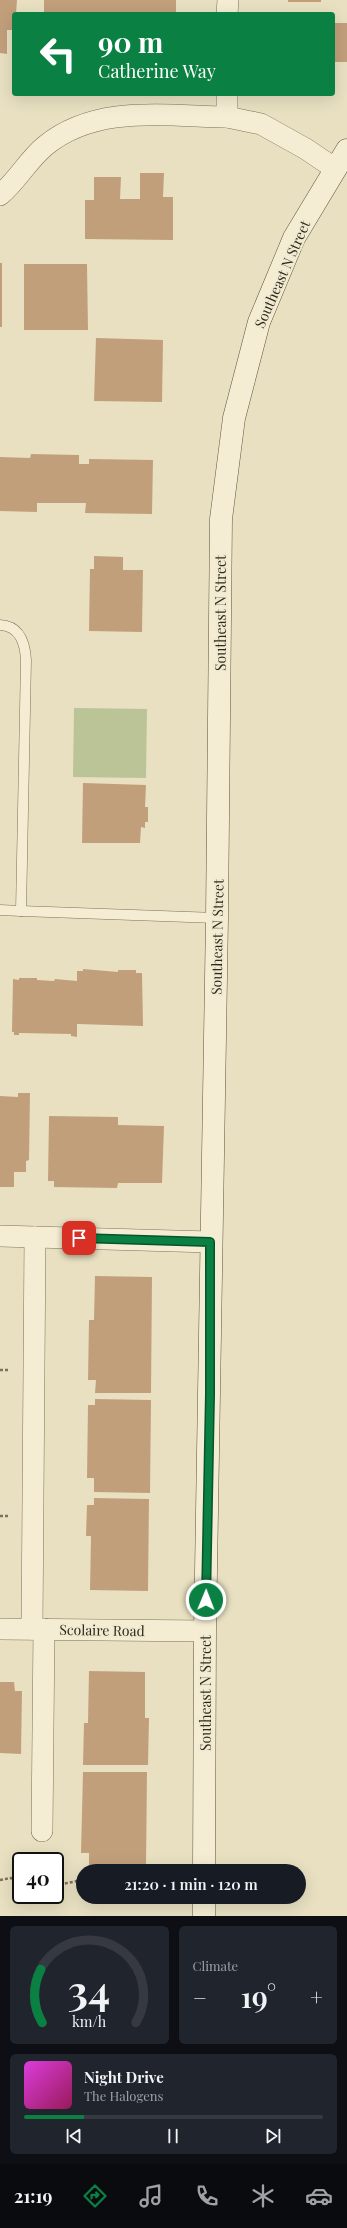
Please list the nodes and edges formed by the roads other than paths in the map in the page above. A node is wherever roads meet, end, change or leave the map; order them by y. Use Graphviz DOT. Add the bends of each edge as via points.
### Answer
graph roads {
  1 [pos="228,0"];
  2 [pos="228,12"];
  3 [pos="227,96"];
  4 [pos="226,117"];
  5 [pos="347,150"];
  6 [pos="334,168"];
  7 [pos="0,195"];
  8 [pos="0,625"];
  9 [pos="0,910"];
  10 [pos="21,910"];
  11 [pos="217,918"];
  12 [pos="0,1236"];
  13 [pos="35,1237"];
  14 [pos="210,1242"];
  15 [pos="0,1629"];
  16 [pos="38,1629"];
  17 [pos="205,1631"];
  18 [pos="42,1831"];
  19 [pos="204,1864"];
  20 [pos="204,1904"];
  21 [pos="204,1916"];
  1 -- 2 [label="street"];
  3 -- 4 [label="street"];
  4 -- 6 [label="street" via="261,124 306,148"];
  4 -- 7 [label="street" via="127,115 93,121 68,130 44,147"];
  5 -- 6 [label="street, Southeast N Street"];
  6 -- 11 [label="street, Southeast N Street" via="294,238 259,322 234,418 221,519"];
  8 -- 10 [label="lane" via="7,625 19,633 25,643"];
  9 -- 10 [label="lane"];
  10 -- 11 [label="lane"];
  11 -- 14 [label="street, Southeast N Street"];
  12 -- 13 [label="street"];
  13 -- 14 [label="street"];
  13 -- 16 [label="street"];
  14 -- 17 [label="street, Southeast N Street"];
  15 -- 16 [label="street, Scolaire Road"];
  16 -- 17 [label="street, Scolaire Road"];
  16 -- 18 [label="street"];
  17 -- 19 [label="street, Southeast N Street"];
  20 -- 21 [label="street"];
}
